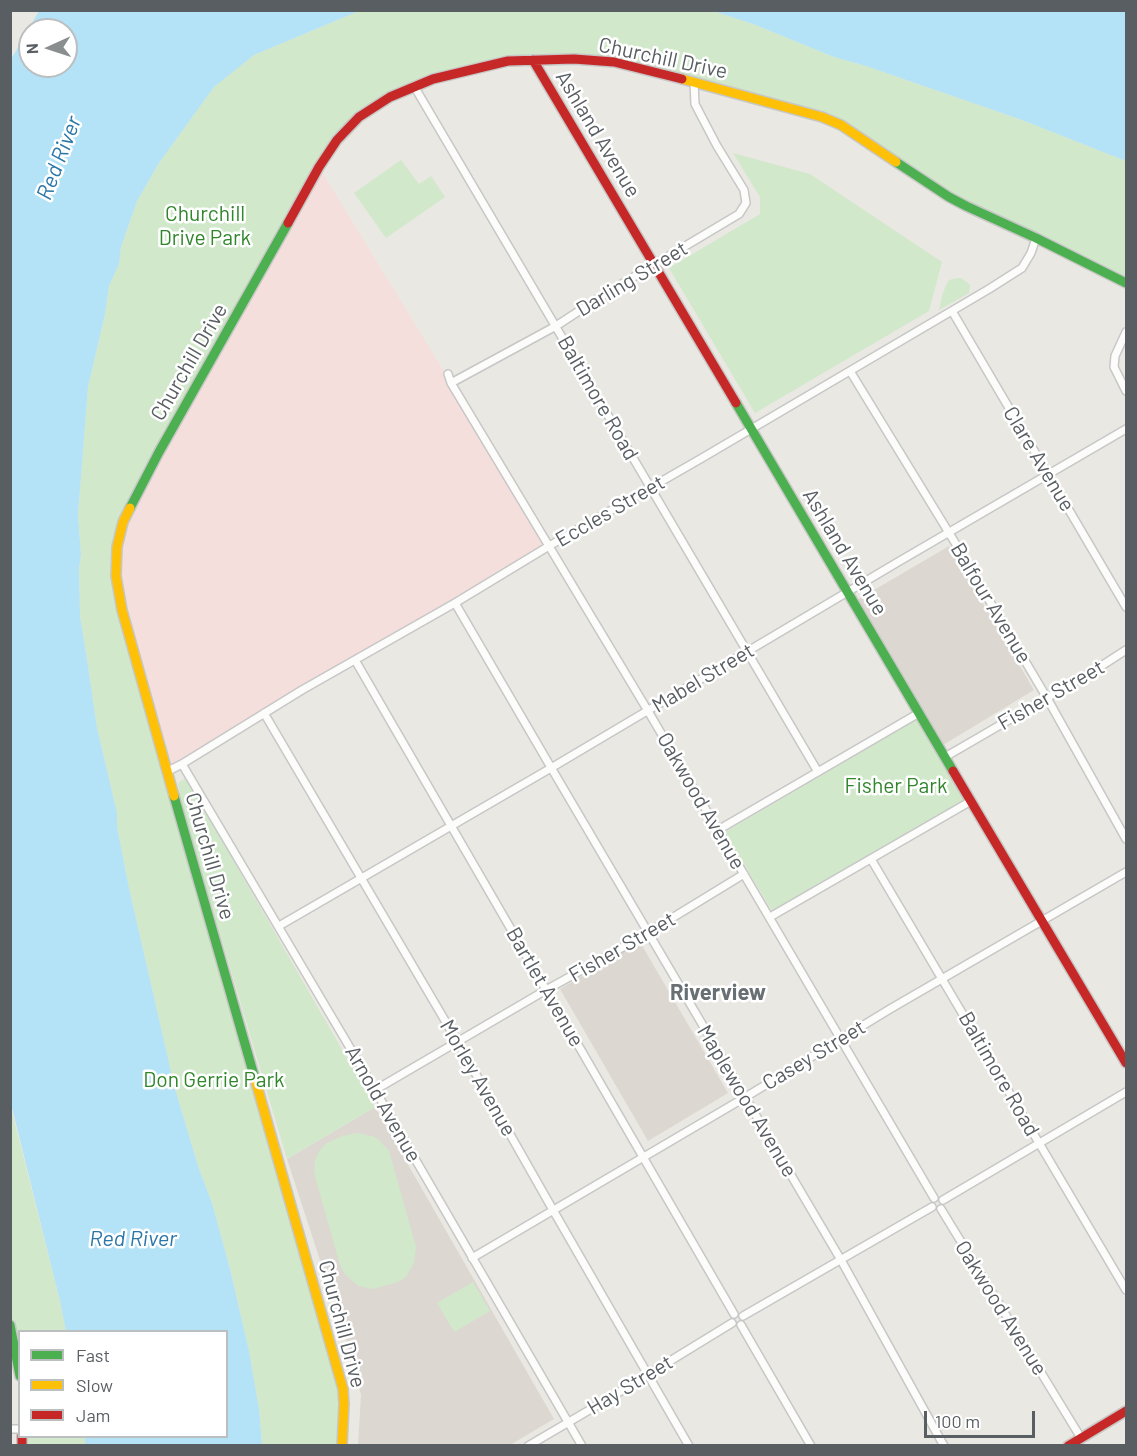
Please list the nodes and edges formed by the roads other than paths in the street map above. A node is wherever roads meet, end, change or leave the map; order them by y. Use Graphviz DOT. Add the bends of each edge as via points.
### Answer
graph roads {
  1 [pos="533,60"];
  2 [pos="694,82"];
  3 [pos="414,86"];
  4 [pos="1036,238"];
  5 [pos="655,265"];
  6 [pos="1126,283"];
  7 [pos="952,311"];
  8 [pos="555,326"];
  9 [pos="1126,332"];
  10 [pos="850,371"];
  11 [pos="448,374"];
  12 [pos="451,383"];
  13 [pos="1126,391"];
  14 [pos="752,429"];
  15 [pos="1126,429"];
  16 [pos="1047,475"];
  17 [pos="651,488"];
  18 [pos="949,532"];
  19 [pos="549,546"];
  20 [pos="849,593"];
  21 [pos="455,603"];
  22 [pos="1126,607"];
  23 [pos="1126,650"];
  24 [pos="748,652"];
  25 [pos="355,660"];
  26 [pos="1047,698"];
  27 [pos="648,711"];
  28 [pos="264,713"];
  29 [pos="919,713"];
  30 [pos="945,757"];
  31 [pos="182,764"];
  32 [pos="551,768"];
  33 [pos="168,771"];
  34 [pos="818,772"];
  35 [pos="971,801"];
  36 [pos="451,825"];
  37 [pos="718,830"];
  38 [pos="1126,839"];
  39 [pos="871,859"];
  40 [pos="1126,872"];
  41 [pos="744,874"];
  42 [pos="362,878"];
  43 [pos="770,917"];
  44 [pos="1042,921"];
  45 [pos="279,926"];
  46 [pos="648,933"];
  47 [pos="943,978"];
  48 [pos="546,990"];
  49 [pos="841,1039"];
  50 [pos="458,1041"];
  51 [pos="1126,1063"];
  52 [pos="375,1090"];
  53 [pos="1126,1092"];
  54 [pos="744,1098"];
  55 [pos="1039,1142"];
  56 [pos="644,1157"];
  57 [pos="934,1198"];
  58 [pos="943,1200"];
  59 [pos="932,1207"];
  60 [pos="941,1209"];
  61 [pos="553,1210"];
  62 [pos="471,1258"];
  63 [pos="841,1260"];
  64 [pos="1126,1290"];
  65 [pos="734,1314"];
  66 [pos="743,1316"];
  67 [pos="732,1323"];
  68 [pos="741,1325"];
  69 [pos="11,1328"];
  70 [pos="18,1365"];
  71 [pos="649,1374"];
  72 [pos="1126,1411"];
  73 [pos="568,1422"];
  74 [pos="1081,1438"];
  75 [pos="342,1446"];
  76 [pos="528,1446"];
  77 [pos="582,1446"];
  78 [pos="689,1446"];
  79 [pos="811,1446"];
  80 [pos="944,1446"];
  81 [pos="1068,1446"];
  1 -- 2 [label="street, Churchill Drive" via="614,62"];
  1 -- 3 [label="street, Churchill Drive" via="479,66"];
  1 -- 5 [label="street, Ashland Avenue"];
  2 -- 4 [label="street, Churchill Drive" via="841,125 949,197"];
  2 -- 5 [label="street, Darling Street" via="694,104 744,190 746,203 740,214"];
  3 -- 8 [label="street, Baltimore Road"];
  3 -- 33 [label="street, Churchill Drive" via="359,117 337,140 123,522 116,576 122,610"];
  4 -- 6 [label="street, Churchill Drive"];
  4 -- 7 [label="street, Eccles Street" via="1022,268"];
  5 -- 8 [label="street, Darling Street"];
  5 -- 14 [label="street, Ashland Avenue"];
  7 -- 10 [label="street, Eccles Street"];
  7 -- 16 [label="street, Clare Avenue"];
  8 -- 12 [label="street, Darling Street"];
  8 -- 17 [label="street, Baltimore Road"];
  9 -- 13 [label="street" via="1114,367"];
  10 -- 14 [label="street, Eccles Street"];
  10 -- 18 [label="street, Balfour Avenue"];
  11 -- 12 [label="street, Oakwood Avenue"];
  12 -- 19 [label="street, Oakwood Avenue"];
  14 -- 17 [label="street, Eccles Street"];
  14 -- 20 [label="street, Ashland Avenue"];
  15 -- 16 [label="street, Mabel Street"];
  16 -- 18 [label="street, Mabel Street"];
  16 -- 22 [label="street, Clare Avenue"];
  17 -- 19 [label="street, Eccles Street"];
  17 -- 24 [label="street, Baltimore Road"];
  18 -- 20 [label="street, Mabel Street"];
  18 -- 26 [label="street, Balfour Avenue"];
  19 -- 21 [label="street, Eccles Street"];
  19 -- 27 [label="street, Oakwood Avenue"];
  20 -- 24 [label="street, Mabel Street"];
  20 -- 29 [label="street, Ashland Avenue"];
  21 -- 25 [label="street, Eccles Street"];
  21 -- 32 [label="street, Maplewood Avenue"];
  23 -- 26 [label="street, Fisher Street"];
  24 -- 27 [label="street, Mabel Street"];
  24 -- 34 [label="street, Baltimore Road"];
  25 -- 28 [label="street, Eccles Street"];
  25 -- 36 [label="street, Bartlet Avenue"];
  26 -- 30 [label="street, Fisher Street"];
  26 -- 38 [label="street, Balfour Avenue"];
  27 -- 32 [label="street, Mabel Street"];
  27 -- 37 [label="street, Oakwood Avenue"];
  28 -- 31 [label="street, Eccles Street"];
  28 -- 42 [label="street, Morley Avenue"];
  29 -- 30 [label="street, Ashland Avenue"];
  29 -- 34 [label="street"];
  30 -- 35 [label="street, Ashland Avenue"];
  31 -- 33 [label="street, Eccles Street"];
  31 -- 45 [label="street, Arnold Avenue"];
  32 -- 36 [label="street, Mabel Street"];
  32 -- 46 [label="street, Maplewood Avenue"];
  33 -- 75 [label="street, Churchill Drive" via="336,1360 344,1396"];
  34 -- 37 [label="street"];
  35 -- 39 [label="street"];
  35 -- 44 [label="street, Ashland Avenue"];
  36 -- 42 [label="street, Mabel Street"];
  36 -- 48 [label="street, Bartlet Avenue"];
  37 -- 41 [label="street, Oakwood Avenue"];
  39 -- 43 [label="street"];
  39 -- 47 [label="street, Baltimore Road"];
  40 -- 44 [label="street, Casey Street"];
  41 -- 43 [label="street, Oakwood Avenue"];
  41 -- 46 [label="street, Fisher Street"];
  42 -- 45 [label="street, Mabel Street"];
  42 -- 50 [label="street, Morley Avenue"];
  43 -- 49 [label="street, Oakwood Avenue"];
  44 -- 47 [label="street, Casey Street"];
  44 -- 51 [label="street, Ashland Avenue"];
  45 -- 52 [label="street, Arnold Avenue"];
  46 -- 48 [label="street, Fisher Street"];
  46 -- 54 [label="street, Maplewood Avenue"];
  47 -- 49 [label="street, Casey Street"];
  47 -- 55 [label="street, Baltimore Road"];
  48 -- 50 [label="street, Fisher Street"];
  48 -- 56 [label="street, Bartlet Avenue"];
  49 -- 54 [label="street, Casey Street"];
  49 -- 57 [label="street, Oakwood Avenue"];
  50 -- 52 [label="street, Fisher Street"];
  50 -- 61 [label="street, Morley Avenue"];
  52 -- 62 [label="street, Arnold Avenue"];
  53 -- 55 [label="street"];
  54 -- 56 [label="street, Casey Street"];
  54 -- 63 [label="street, Maplewood Avenue"];
  55 -- 58 [label="street"];
  55 -- 64 [label="street, Baltimore Road"];
  56 -- 61 [label="street, Casey Street"];
  56 -- 65 [label="street, Bartlet Avenue"];
  57 -- 58 [label="street"];
  57 -- 59 [label="street"];
  58 -- 60 [label="street"];
  59 -- 60 [label="street"];
  59 -- 63 [label="street"];
  60 -- 74 [label="street, Oakwood Avenue"];
  61 -- 62 [label="street, Casey Street"];
  61 -- 71 [label="street, Morley Avenue"];
  62 -- 73 [label="street, Arnold Avenue"];
  63 -- 66 [label="street"];
  63 -- 80 [label="street, Maplewood Avenue"];
  65 -- 66 [label="street"];
  65 -- 67 [label="street"];
  66 -- 68 [label="street"];
  67 -- 68 [label="street"];
  67 -- 71 [label="street, Hay Street"];
  68 -- 79 [label="street"];
  69 -- 70 [label="street"];
  71 -- 73 [label="street, Hay Street"];
  71 -- 78 [label="street, Morley Avenue"];
  72 -- 74 [label="street"];
  73 -- 76 [label="street, Hay Street"];
  73 -- 77 [label="street, Arnold Avenue"];
  74 -- 81 [label="street"];
}
